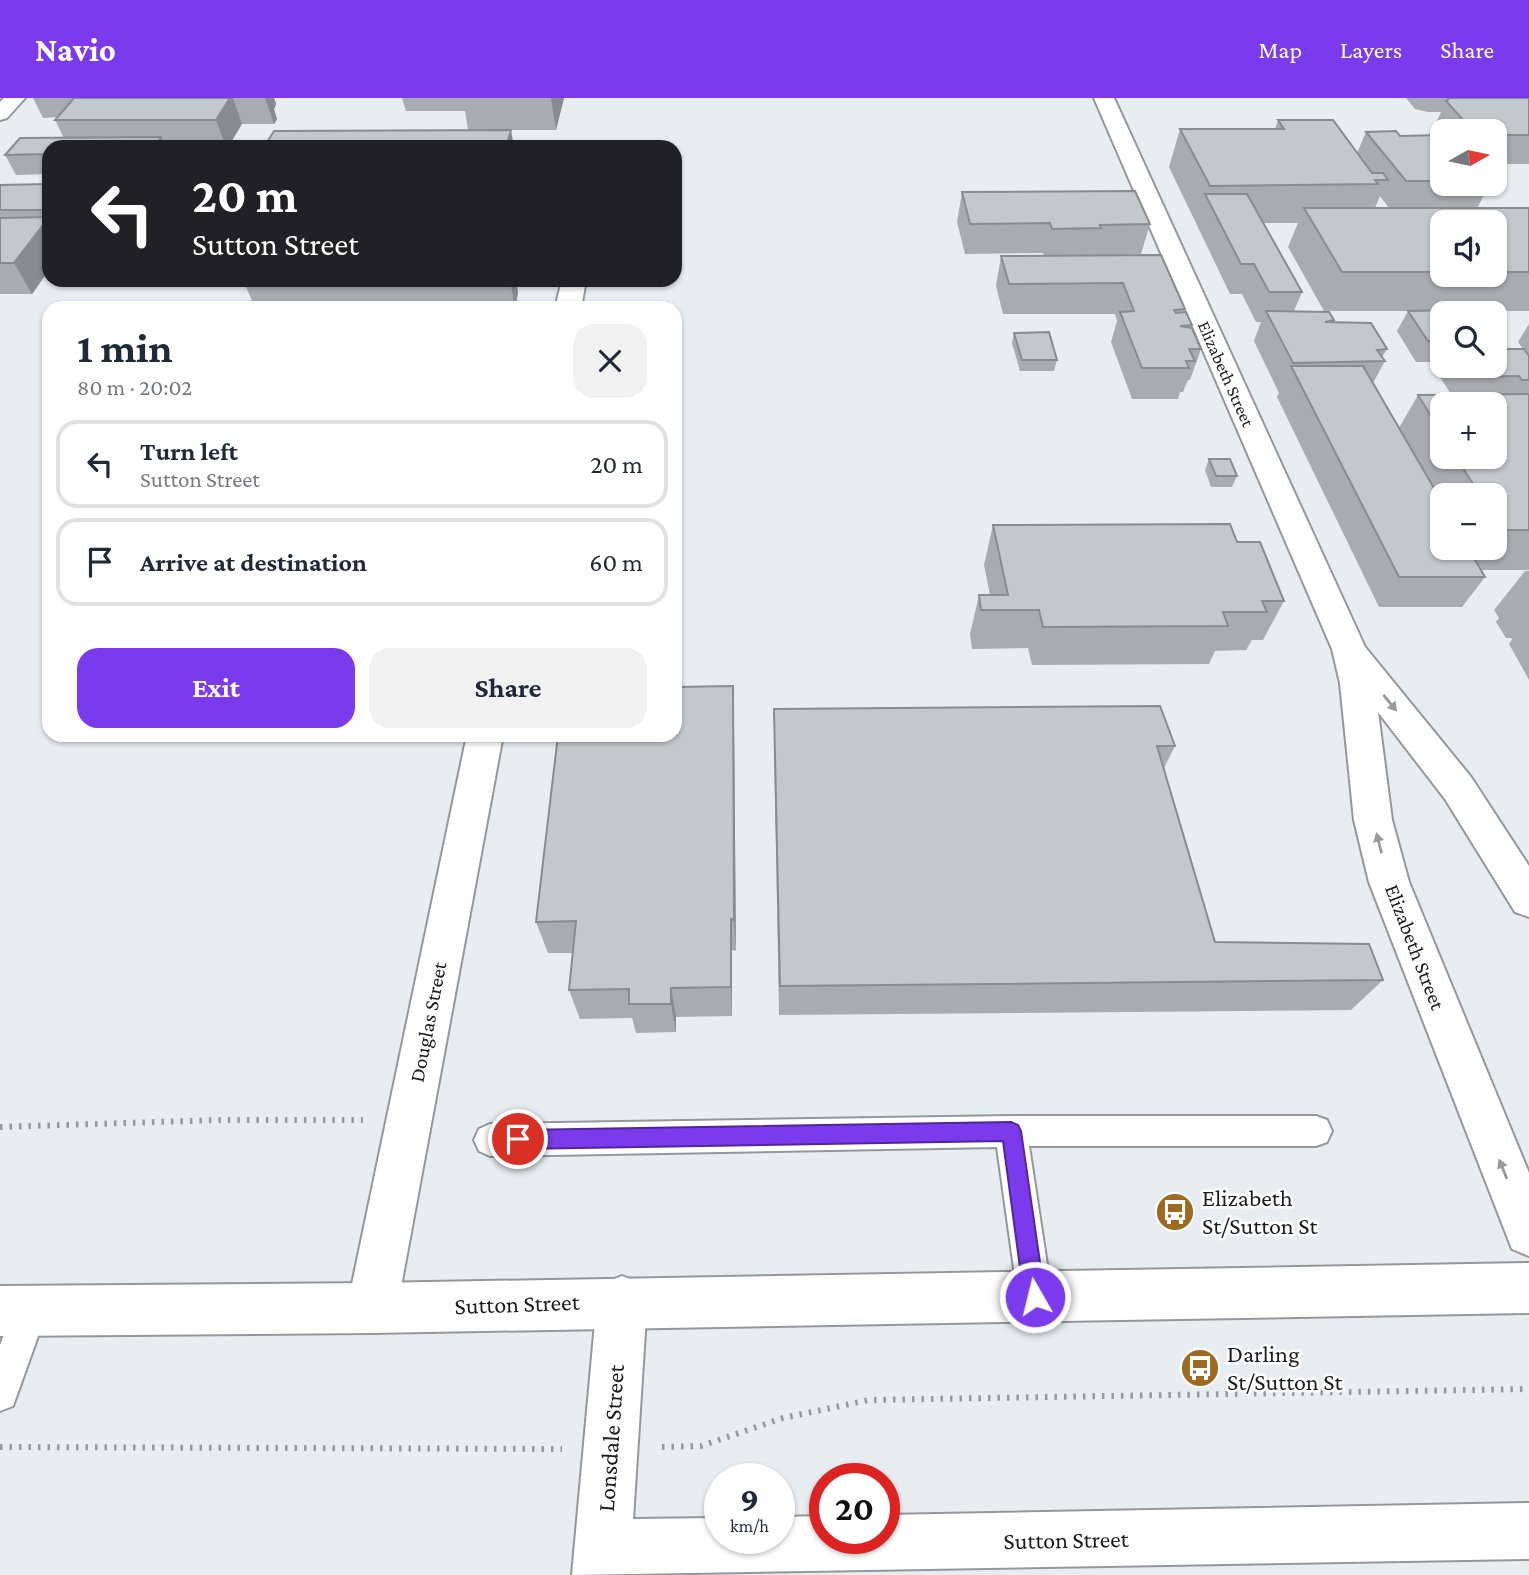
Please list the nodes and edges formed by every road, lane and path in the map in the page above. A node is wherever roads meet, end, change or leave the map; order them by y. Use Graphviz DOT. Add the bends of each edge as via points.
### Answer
graph roads {
  1 [pos="15,98"];
  2 [pos="1104,98"];
  3 [pos="0,114"];
  4 [pos="1349,649"];
  5 [pos="484,742"];
  6 [pos="1529,900"];
  7 [pos="409,1120"];
  8 [pos="0,1127"];
  9 [pos="1011,1131"];
  10 [pos="1316,1131"];
  11 [pos="490,1140"];
  12 [pos="1529,1233"];
  13 [pos="1529,1288"];
  14 [pos="1035,1297"];
  15 [pos="622,1301"];
  16 [pos="372,1308"];
  17 [pos="15,1311"];
  18 [pos="1529,1389"];
  19 [pos="0,1393"];
  20 [pos="0,1447"];
  21 [pos="611,1448"];
  22 [pos="1529,1531"];
  23 [pos="602,1562"];
  1 -- 3 [label="street"];
  2 -- 4 [label="street, Elizabeth Street"];
  4 -- 6 [label="street, Elizabeth Street, one-way" via="1458,788"];
  12 -- 4 [label="street, Elizabeth Street, one-way" via="1389,882 1373,820"];
  5 -- 7 [label="street, Douglas Street"];
  7 -- 8 [label="path"];
  7 -- 16 [label="street, Douglas Street"];
  9 -- 10 [label="lane"];
  9 -- 11 [label="lane"];
  9 -- 14 [label="lane"];
  13 -- 14 [label="street, Sutton Street"];
  14 -- 15 [label="street, Sutton Street"];
  15 -- 16 [label="street, Sutton Street"];
  15 -- 21 [label="street, Lonsdale Street"];
  16 -- 17 [label="street, Sutton Street"];
  17 -- 19 [label="lane"];
  18 -- 21 [label="path" via="869,1400 783,1418 701,1446"];
  20 -- 21 [label="path"];
  21 -- 23 [label="street, Lonsdale Street"];
  22 -- 23 [label="street, Sutton Street"];
}
